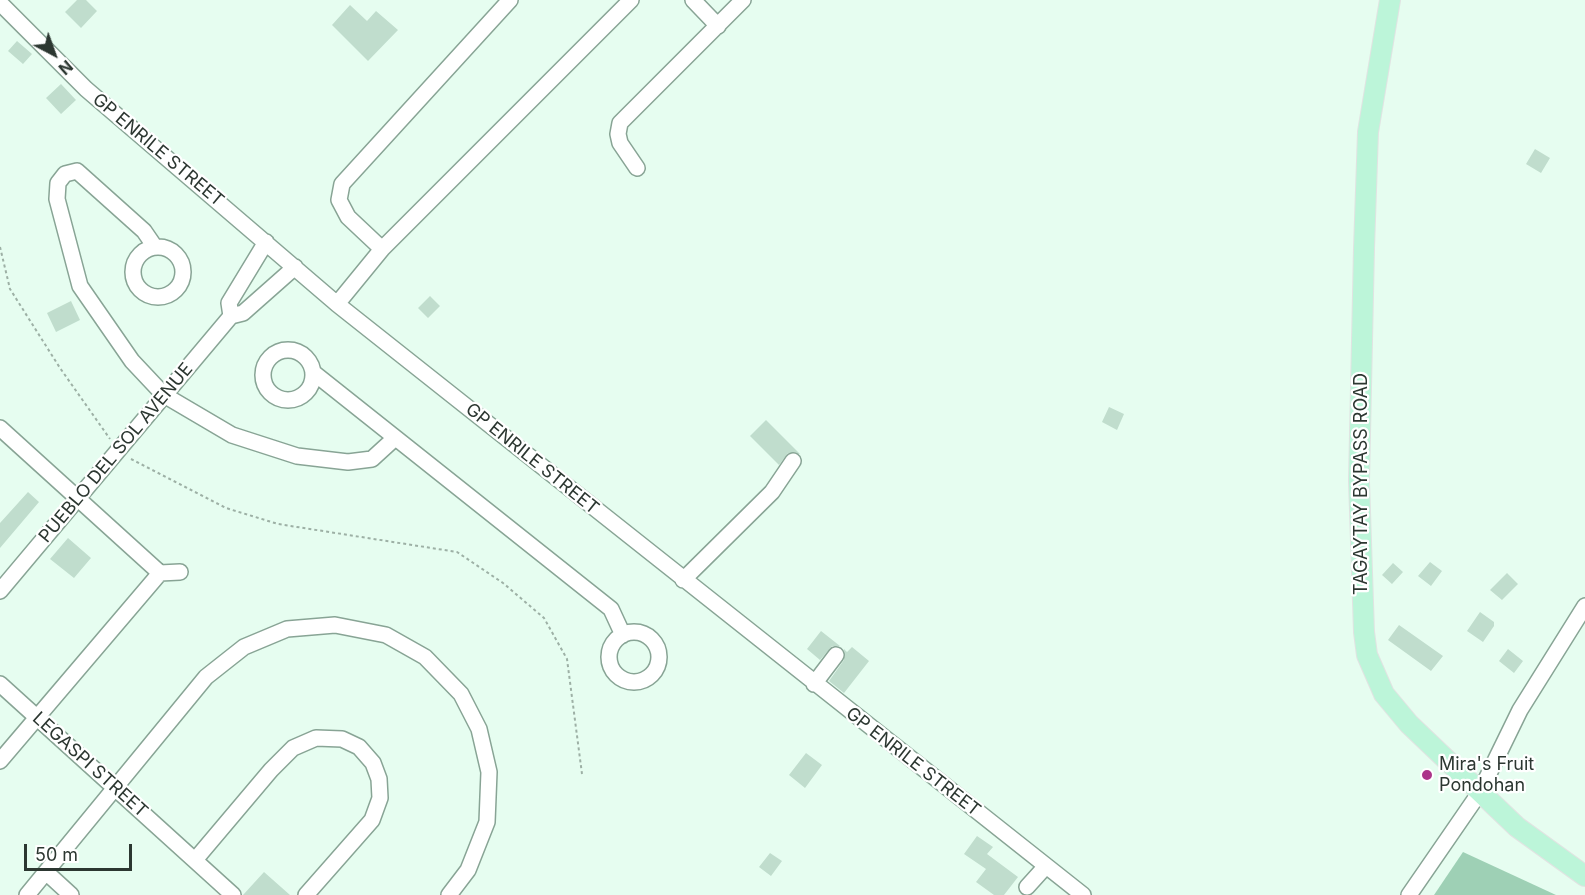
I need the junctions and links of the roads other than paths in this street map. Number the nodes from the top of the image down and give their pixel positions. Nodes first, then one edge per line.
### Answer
1 (510, 0) edge
2 (631, 0) edge
3 (693, 0) edge
4 (743, 0) edge
5 (1390, 0) edge
6 (10, 4) edge
7 (718, 26) junction
8 (637, 168) dead end
9 (267, 242) junction
10 (156, 247) dead end
11 (382, 249) junction
12 (295, 267) junction
13 (337, 304) junction
14 (231, 316) junction
15 (314, 373) dead end
16 (164, 395) junction
17 (0, 428) edge
18 (395, 438) junction
19 (793, 461) dead end
20 (77, 500) junction
21 (180, 572) dead end
22 (160, 573) junction
23 (683, 580) junction
24 (1, 587) edge
25 (1585, 606) edge
26 (1581, 622) edge
27 (623, 635) dead end
28 (836, 655) dead end
29 (0, 684) edge
30 (814, 684) junction
31 (37, 717) junction
32 (0, 761) edge
33 (116, 788) junction
34 (1480, 792) junction
35 (195, 860) junction
36 (1046, 866) junction
37 (47, 873) junction
38 (1585, 876) edge
39 (1027, 887) dead end
40 (27, 895) edge
41 (71, 895) edge
42 (233, 895) edge
43 (306, 895) edge
44 (449, 895) edge
45 (1083, 895) edge
46 (1409, 895) edge

1 - 11 street
2 - 11 street
3 - 7 street
4 - 7 street
5 - 34 main road, TAGAYTAY BYPASS ROAD
6 - 9 street, GP ENRILE STREET
7 - 8 street
9 - 12 street, GP ENRILE STREET
9 - 14 street, PUEBLO DEL SOL AVENUE
10 - 16 street
11 - 13 street
12 - 13 street, GP ENRILE STREET
12 - 14 street, PUEBLO DEL SOL AVENUE
13 - 23 street, GP ENRILE STREET
14 - 16 street, PUEBLO DEL SOL AVENUE
15 - 18 street
16 - 18 street
16 - 20 street, PUEBLO DEL SOL AVENUE
17 - 20 street
18 - 27 street
19 - 23 street
20 - 22 street
20 - 24 street, PUEBLO DEL SOL AVENUE
21 - 22 street
22 - 31 street
23 - 30 street, GP ENRILE STREET
25 - 26 street
26 - 34 street
28 - 30 street
29 - 31 street, LEGASPI STREET
30 - 36 street, GP ENRILE STREET
31 - 32 street
31 - 33 street, LEGASPI STREET
33 - 35 street, LEGASPI STREET
33 - 37 street
33 - 44 street
34 - 38 main road, TAGAYTAY BYPASS ROAD
34 - 46 street
35 - 42 street, LEGASPI STREET
35 - 43 street
36 - 39 street
36 - 45 street, GP ENRILE STREET
37 - 40 street
37 - 41 street

